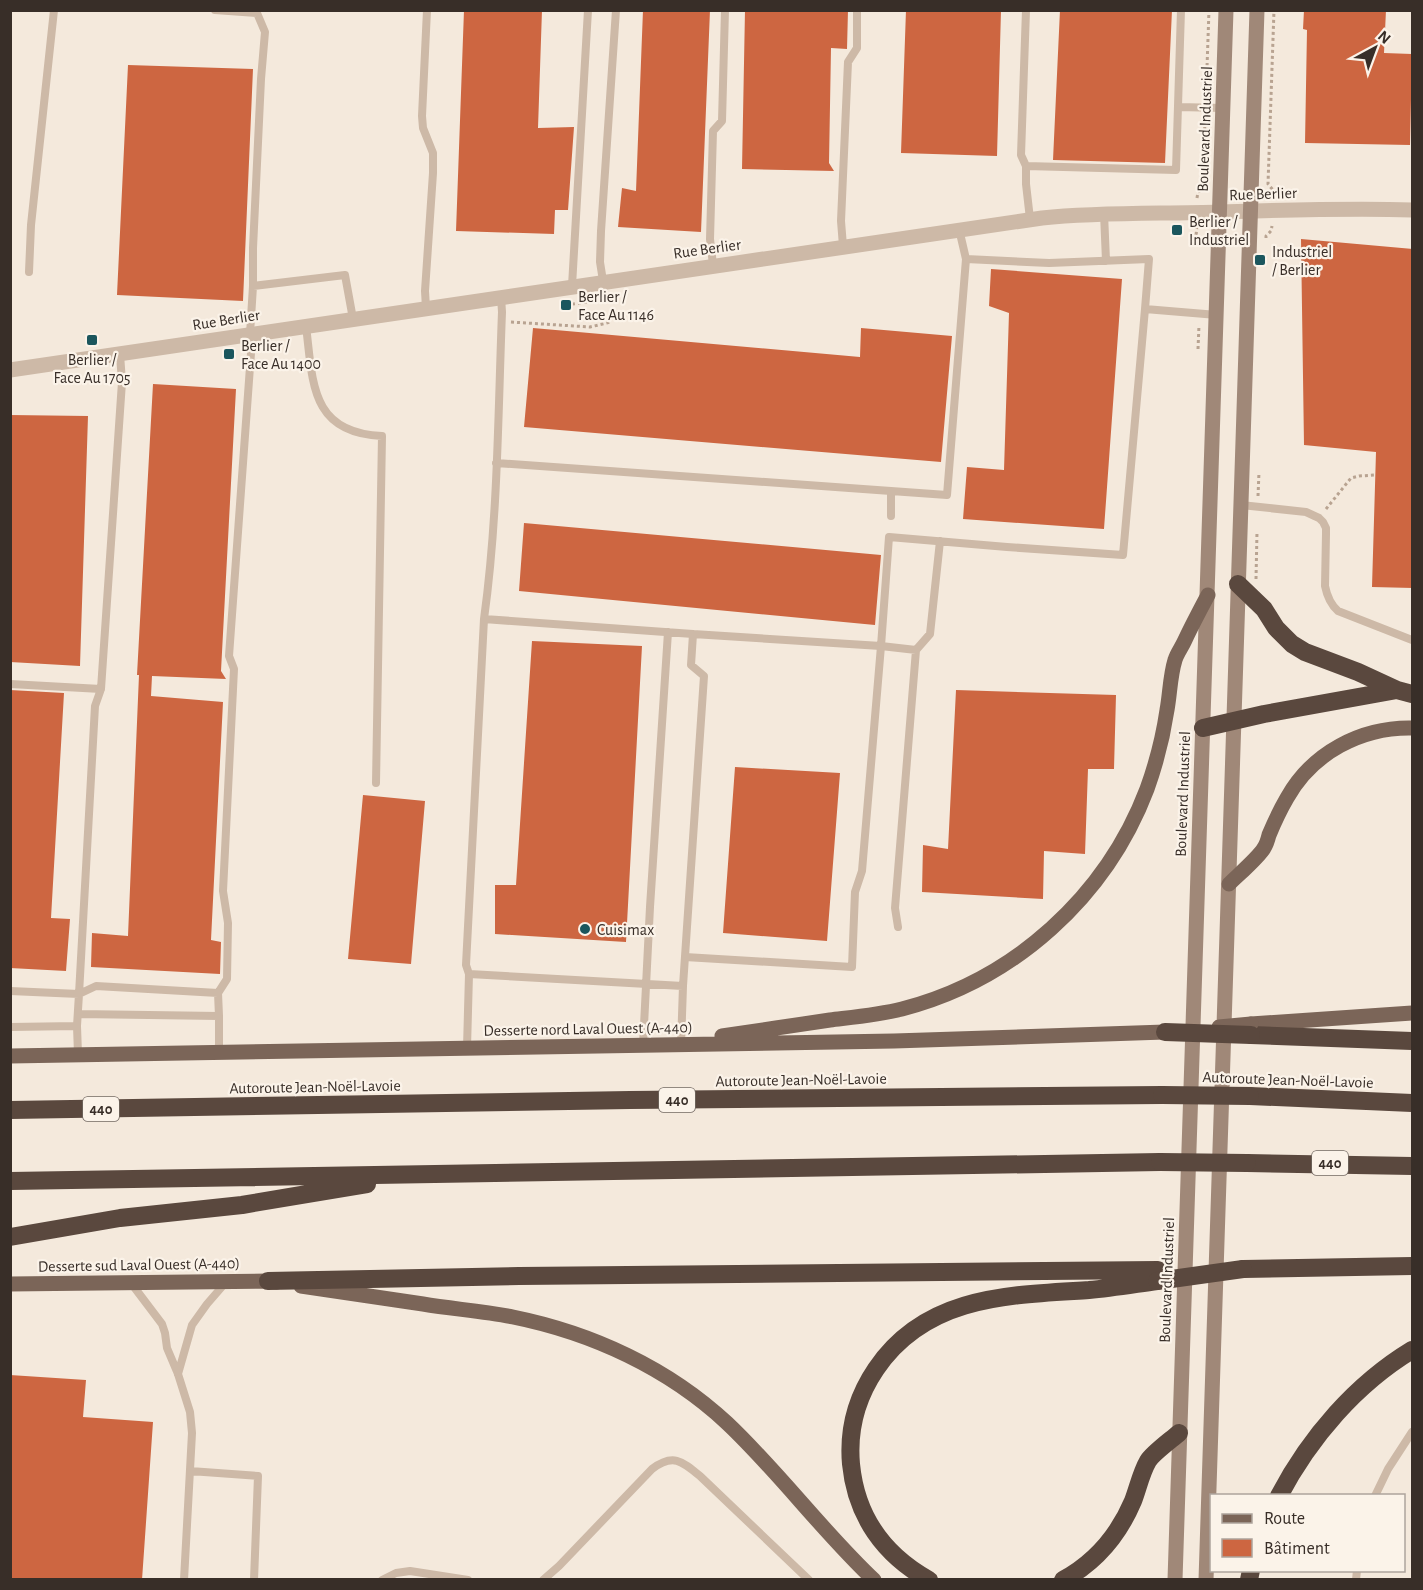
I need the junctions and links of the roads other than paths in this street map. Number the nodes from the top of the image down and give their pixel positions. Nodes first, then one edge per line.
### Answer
1 (54, 10) edge
2 (214, 10) edge
3 (427, 10) edge
4 (588, 10) edge
5 (616, 10) edge
6 (725, 10) edge
7 (857, 10) edge
8 (1026, 10) edge
9 (1181, 10) edge
10 (1226, 10) edge
11 (1257, 10) edge
12 (1178, 107) junction
13 (1222, 108) junction
14 (1026, 166) junction
15 (1413, 210) edge
16 (1250, 211) junction
17 (1219, 212) junction
18 (1104, 213) junction
19 (1030, 219) junction
20 (959, 229) junction
21 (843, 246) junction
22 (966, 259) junction
23 (1106, 261) junction
24 (713, 265) junction
25 (29, 272) dead end
26 (603, 282) junction
27 (252, 286) junction
28 (572, 286) junction
29 (501, 297) junction
30 (426, 308) junction
31 (1145, 309) junction
32 (1217, 315) junction
33 (353, 319) junction
34 (306, 326) junction
35 (250, 334) junction
36 (120, 354) junction
37 (10, 370) edge
38 (496, 463) junction
39 (891, 491) junction
40 (1241, 505) junction
41 (891, 516) dead end
42 (939, 541) junction
43 (1238, 584) junction
44 (1208, 595) junction
45 (484, 619) junction
46 (668, 632) junction
47 (693, 634) junction
48 (1413, 640) edge
49 (881, 646) junction
50 (916, 650) junction
51 (10, 684) edge
52 (101, 689) junction
53 (1405, 692) edge
54 (1234, 720) junction
55 (1203, 728) junction
56 (1413, 728) edge
57 (376, 783) dead end
58 (1229, 884) junction
59 (898, 927) dead end
60 (685, 957) junction
61 (469, 974) junction
62 (646, 984) junction
63 (683, 986) junction
64 (10, 991) edge
65 (218, 993) junction
66 (79, 994) junction
67 (1413, 1013) edge
68 (78, 1014) junction
69 (219, 1016) junction
70 (10, 1026) edge
71 (77, 1026) junction
72 (1251, 1030) junction
73 (1165, 1032) joint
74 (1413, 1041) edge
75 (681, 1043) junction
76 (644, 1045) junction
77 (467, 1048) junction
78 (219, 1052) junction
79 (78, 1054) junction
80 (10, 1056) edge
81 (1413, 1103) edge
82 (10, 1110) edge
83 (1413, 1166) edge
84 (428, 1174) junction
85 (10, 1181) edge
86 (10, 1237) edge
87 (1413, 1266) edge
88 (1158, 1276) junction
89 (227, 1281) junction
90 (268, 1281) junction
91 (131, 1283) junction
92 (10, 1284) edge
93 (1413, 1350) edge
94 (178, 1374) junction
95 (1413, 1432) edge
96 (1179, 1433) junction
97 (190, 1471) junction
98 (1280, 1494) edge
99 (1377, 1494) edge
100 (184, 1580) edge
101 (254, 1580) edge
102 (382, 1580) edge
103 (468, 1580) edge
104 (543, 1580) edge
105 (809, 1580) edge
106 (874, 1580) edge
107 (929, 1580) edge
108 (1063, 1580) edge
109 (1175, 1580) edge
110 (1206, 1580) edge

1 - 25 lane
2 - 27 lane
3 - 30 lane
4 - 28 lane
5 - 26 lane
6 - 24 lane
7 - 21 lane
8 - 14 lane
9 - 12 lane
10 - 13 street, Boulevard Industriel
11 - 16 street
12 - 13 lane
12 - 14 lane
13 - 17 street, Boulevard Industriel
14 - 19 lane
15 - 16 street, Rue Berlier
16 - 17 street, Rue Berlier
16 - 40 street
17 - 18 street, Rue Berlier
17 - 32 street, Boulevard Industriel
18 - 19 street, Rue Berlier
18 - 23 lane
19 - 20 street, Rue Berlier
20 - 21 street, Rue Berlier
20 - 22 lane
21 - 24 street, Rue Berlier
22 - 23 lane
22 - 39 lane
23 - 31 lane
24 - 26 street, Rue Berlier
26 - 28 street, Rue Berlier
27 - 33 lane
27 - 35 lane
28 - 29 street, Rue Berlier
29 - 30 street, Rue Berlier
29 - 38 lane
30 - 33 street, Rue Berlier
31 - 32 lane
31 - 42 lane
32 - 44 street, Boulevard Industriel
33 - 34 street, Rue Berlier
34 - 35 street, Rue Berlier
34 - 57 lane
35 - 36 street, Rue Berlier
35 - 65 lane
36 - 37 street, Rue Berlier
36 - 52 lane
38 - 39 lane
38 - 45 lane
39 - 41 lane
40 - 43 street
40 - 48 lane
42 - 49 lane
42 - 50 lane
43 - 53 highway
43 - 54 street
44 - 55 street, Boulevard Industriel
44 - 75 main road
45 - 46 lane
45 - 61 lane
46 - 47 lane
46 - 62 lane
47 - 49 lane
47 - 60 lane
49 - 50 lane
49 - 60 lane
50 - 59 lane
51 - 52 lane
52 - 66 lane
53 - 54 highway
54 - 55 highway
54 - 58 street
55 - 96 street, Boulevard Industriel
56 - 58 main road
58 - 110 street
60 - 63 lane
61 - 62 lane
61 - 77 lane
62 - 63 lane
62 - 76 lane
63 - 75 lane
64 - 66 lane
65 - 66 lane
65 - 69 lane
66 - 68 lane
67 - 72 main road
68 - 69 lane
68 - 71 lane
69 - 78 lane
70 - 71 lane
71 - 79 lane
72 - 73 highway, bridge
72 - 74 highway
73 - 75 main road, Desserte nord Laval Ouest (A-440)
75 - 76 main road, Desserte nord Laval Ouest (A-440)
76 - 77 main road, Desserte nord Laval Ouest (A-440)
77 - 78 main road, Desserte nord Laval Ouest (A-440)
78 - 79 main road, Desserte nord Laval Ouest (A-440)
79 - 80 main road, Desserte nord Laval Ouest (A-440)
81 - 82 highway, Autoroute Jean-Noël-Lavoie / 440, bridge
83 - 84 highway, 440, bridge
84 - 85 highway, 440
84 - 86 highway
87 - 88 highway, bridge
88 - 90 highway
88 - 107 highway
89 - 90 main road, Desserte sud Laval Ouest (A-440)
89 - 91 main road, Desserte sud Laval Ouest (A-440)
89 - 94 lane
90 - 106 main road, Desserte sud Laval Ouest (A-440)
91 - 92 main road, Desserte sud Laval Ouest (A-440)
91 - 94 lane
93 - 98 highway
94 - 97 lane
95 - 99 lane
96 - 108 highway
96 - 109 street, Boulevard Industriel
97 - 100 lane
97 - 101 lane
102 - 103 lane
104 - 105 lane

